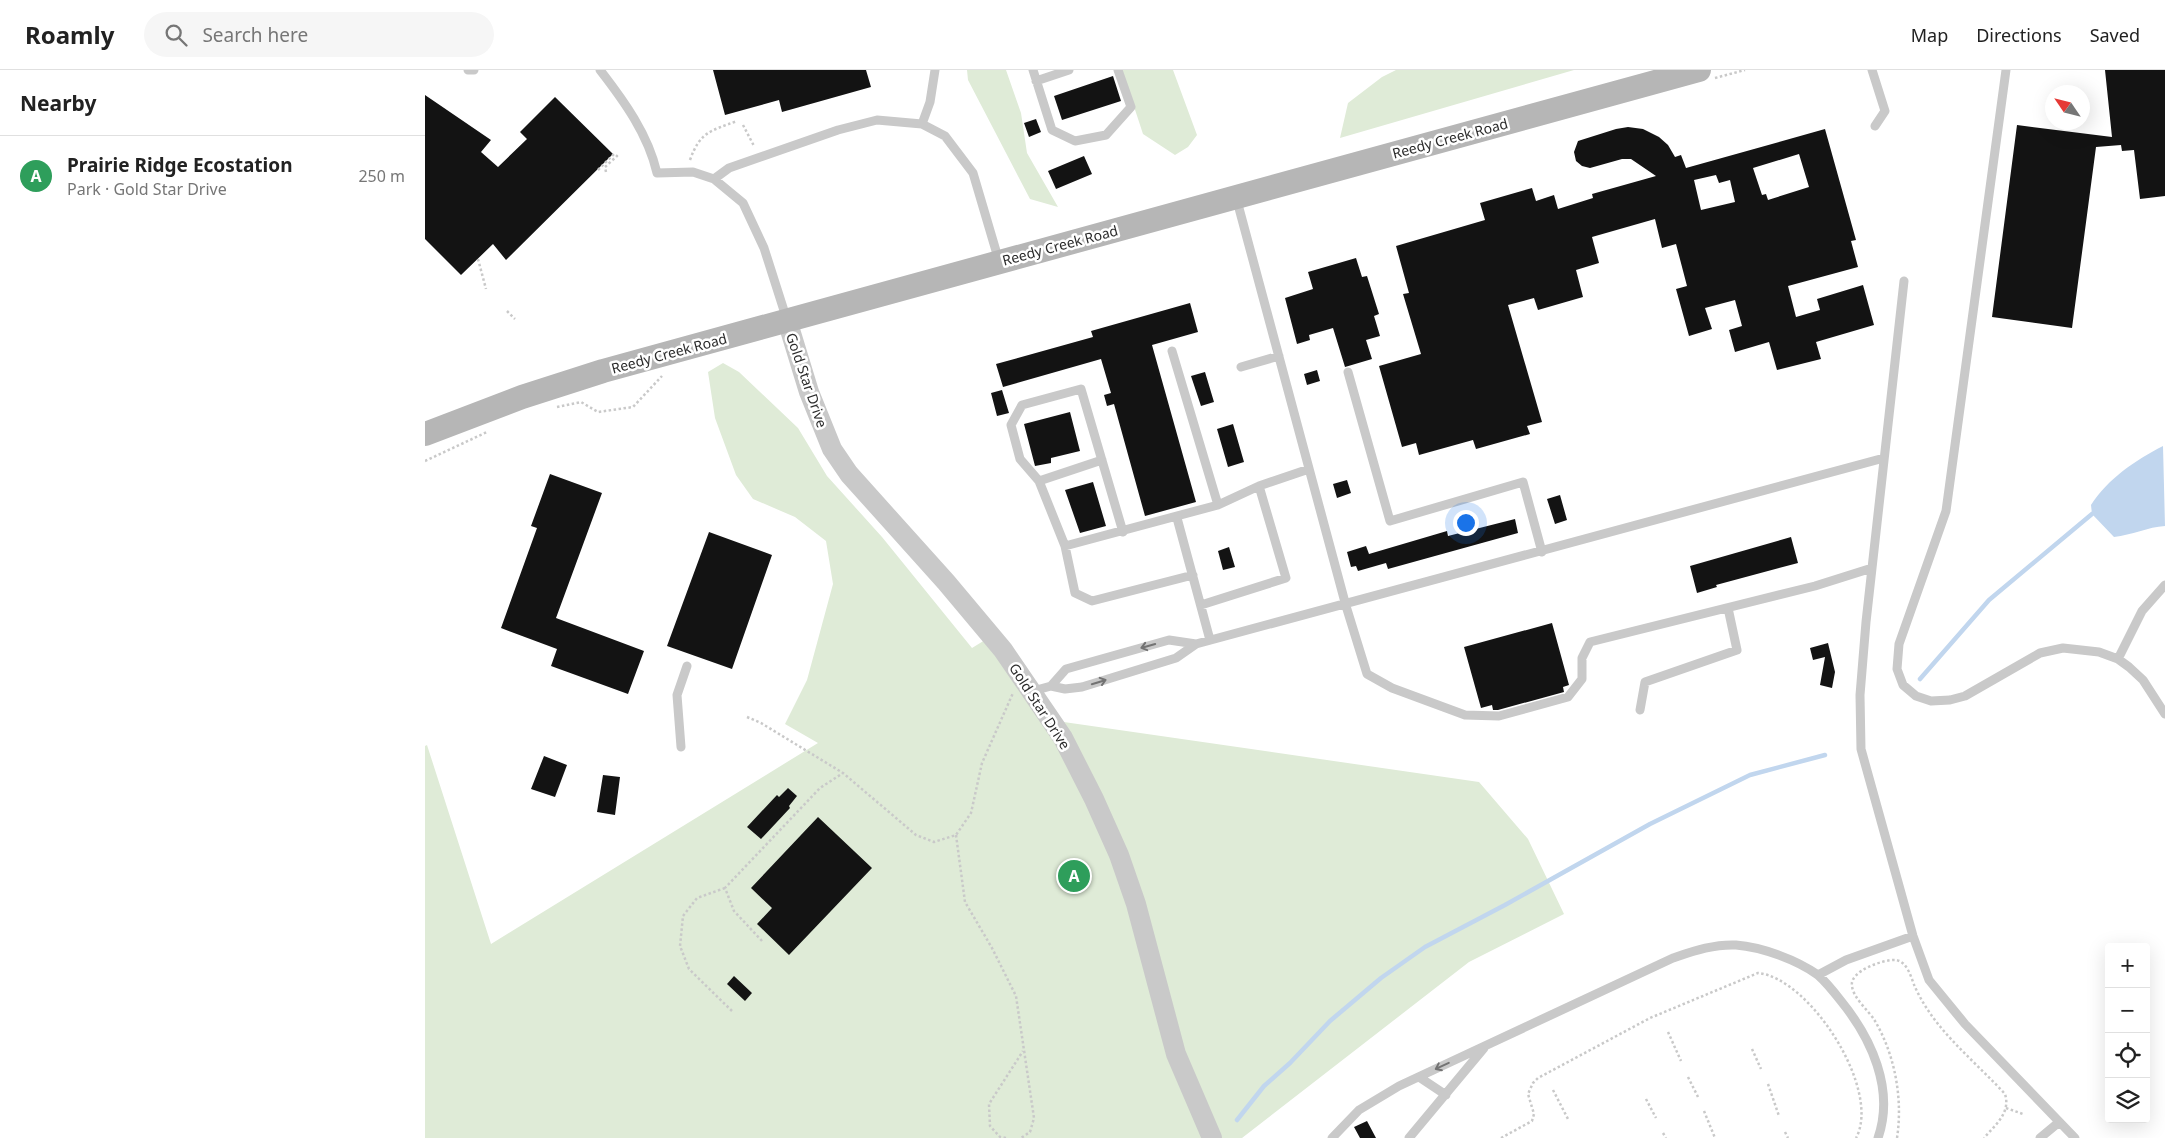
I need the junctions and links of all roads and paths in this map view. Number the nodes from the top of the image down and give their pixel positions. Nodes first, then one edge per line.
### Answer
1 (468, 70) edge
2 (474, 70) edge
3 (600, 70) edge
4 (935, 70) edge
5 (1033, 70) edge
6 (1069, 70) edge
7 (1118, 70) edge
8 (1699, 70) edge
9 (1872, 70) edge
10 (2006, 70) edge
11 (1036, 81) junction
12 (737, 121) dead end
13 (922, 124) junction
14 (743, 125) dead end
15 (1875, 126) dead end
16 (753, 146) dead end
17 (690, 160) dead end
18 (604, 173) joint
19 (714, 179) junction
20 (1236, 197) junction
21 (478, 259) dead end
22 (999, 262) junction
23 (1904, 281) dead end
24 (486, 289) dead end
25 (507, 311) dead end
26 (515, 319) dead end
27 (787, 320) junction
28 (1172, 351) dead end
29 (1279, 356) junction
30 (1241, 367) dead end
31 (1348, 372) dead end
32 (667, 374) dead end
33 (553, 408) dead end
34 (492, 429) dead end
35 (425, 434) edge
36 (1884, 458) junction
37 (1102, 460) junction
38 (425, 462) edge
39 (1309, 469) junction
40 (1039, 480) junction
41 (1259, 486) junction
42 (1218, 505) junction
43 (1177, 518) junction
44 (1123, 532) junction
45 (1065, 546) junction
46 (1542, 552) junction
47 (1872, 568) junction
48 (1193, 575) junction
49 (2165, 585) edge
50 (1201, 605) junction
51 (1345, 606) junction
52 (1728, 608) junction
53 (1211, 640) junction
54 (1196, 644) junction
55 (2118, 659) junction
56 (687, 666) dead end
57 (1036, 684) junction
58 (1640, 710) dead end
59 (2165, 714) edge
60 (747, 717) dead end
61 (681, 747) dead end
62 (843, 773) junction
63 (956, 835) junction
64 (725, 888) junction
65 (1913, 936) junction
66 (762, 941) dead end
67 (1895, 953) dead end
68 (1893, 960) junction
69 (1817, 975) junction
70 (731, 1011) dead end
71 (1668, 1032) dead end
72 (1486, 1045) junction
73 (1024, 1049) junction
74 (1752, 1049) dead end
75 (1681, 1060) dead end
76 (1761, 1069) dead end
77 (1419, 1077) junction
78 (1688, 1077) dead end
79 (1768, 1084) dead end
80 (1553, 1090) dead end
81 (1446, 1095) junction
82 (1698, 1097) dead end
83 (1646, 1099) dead end
84 (2005, 1108) junction
85 (1704, 1111) dead end
86 (2023, 1114) dead end
87 (1779, 1116) dead end
88 (1656, 1118) dead end
89 (1569, 1121) dead end
90 (2058, 1123) junction
91 (1785, 1132) dead end
92 (1663, 1133) dead end
93 (1006, 1138) edge
94 (1021, 1138) edge
95 (1212, 1138) edge
96 (1332, 1138) edge
97 (1409, 1138) edge
98 (1501, 1138) edge
99 (1666, 1138) edge
100 (1715, 1138) edge
101 (1788, 1138) edge
102 (1856, 1138) edge
103 (1878, 1138) edge
104 (1897, 1138) edge
105 (1984, 1138) edge
106 (2040, 1138) edge
107 (2075, 1138) edge

1 - 2 lane
3 - 19 lane
4 - 13 lane
5 - 11 lane
6 - 11 lane
7 - 11 lane
8 - 20 main road, Reedy Creek Road
9 - 15 lane
10 - 55 lane
12 - 17 path
13 - 19 lane
13 - 22 lane
14 - 16 path
18 - 18 path
19 - 27 lane
20 - 22 main road, Reedy Creek Road
20 - 29 lane
21 - 24 path
22 - 27 main road, Reedy Creek Road
23 - 36 lane
25 - 26 path
27 - 35 main road, Reedy Creek Road
27 - 57 street, Gold Star Drive
28 - 42 lane
29 - 30 lane
29 - 39 lane
31 - 46 lane
32 - 33 path
34 - 38 path
36 - 46 lane
36 - 47 lane
37 - 40 lane
37 - 40 lane
37 - 44 lane
39 - 41 lane
39 - 51 lane
40 - 45 lane
41 - 42 lane
41 - 50 lane
42 - 43 lane
43 - 44 lane
43 - 48 lane
44 - 45 lane
45 - 48 lane
46 - 51 lane
47 - 52 lane
47 - 65 lane
48 - 50 lane
49 - 55 lane
50 - 53 lane
51 - 52 lane
51 - 53 lane
52 - 58 lane
53 - 54 lane
54 -> 57 lane
57 -> 54 lane
55 - 59 lane
56 - 61 lane
57 - 63 path
57 - 95 street, Gold Star Drive
60 - 62 path
62 - 63 path
62 - 64 path
63 - 73 path
64 - 66 path
64 - 70 path
65 - 69 lane
65 - 90 lane
67 - 68 path
68 - 84 path
68 - 104 path
69 - 72 lane
69 - 103 lane
71 - 75 path
72 -> 77 lane
72 - 81 lane
73 - 93 path
73 - 94 path
74 - 76 path
77 - 81 lane
77 - 96 lane
78 - 82 path
79 - 87 path
80 - 89 path
81 - 97 lane
83 - 88 path
84 - 86 path
84 - 105 path
85 - 100 path
90 - 106 lane
90 - 107 lane
91 - 101 path
92 - 99 path
98 - 102 path

